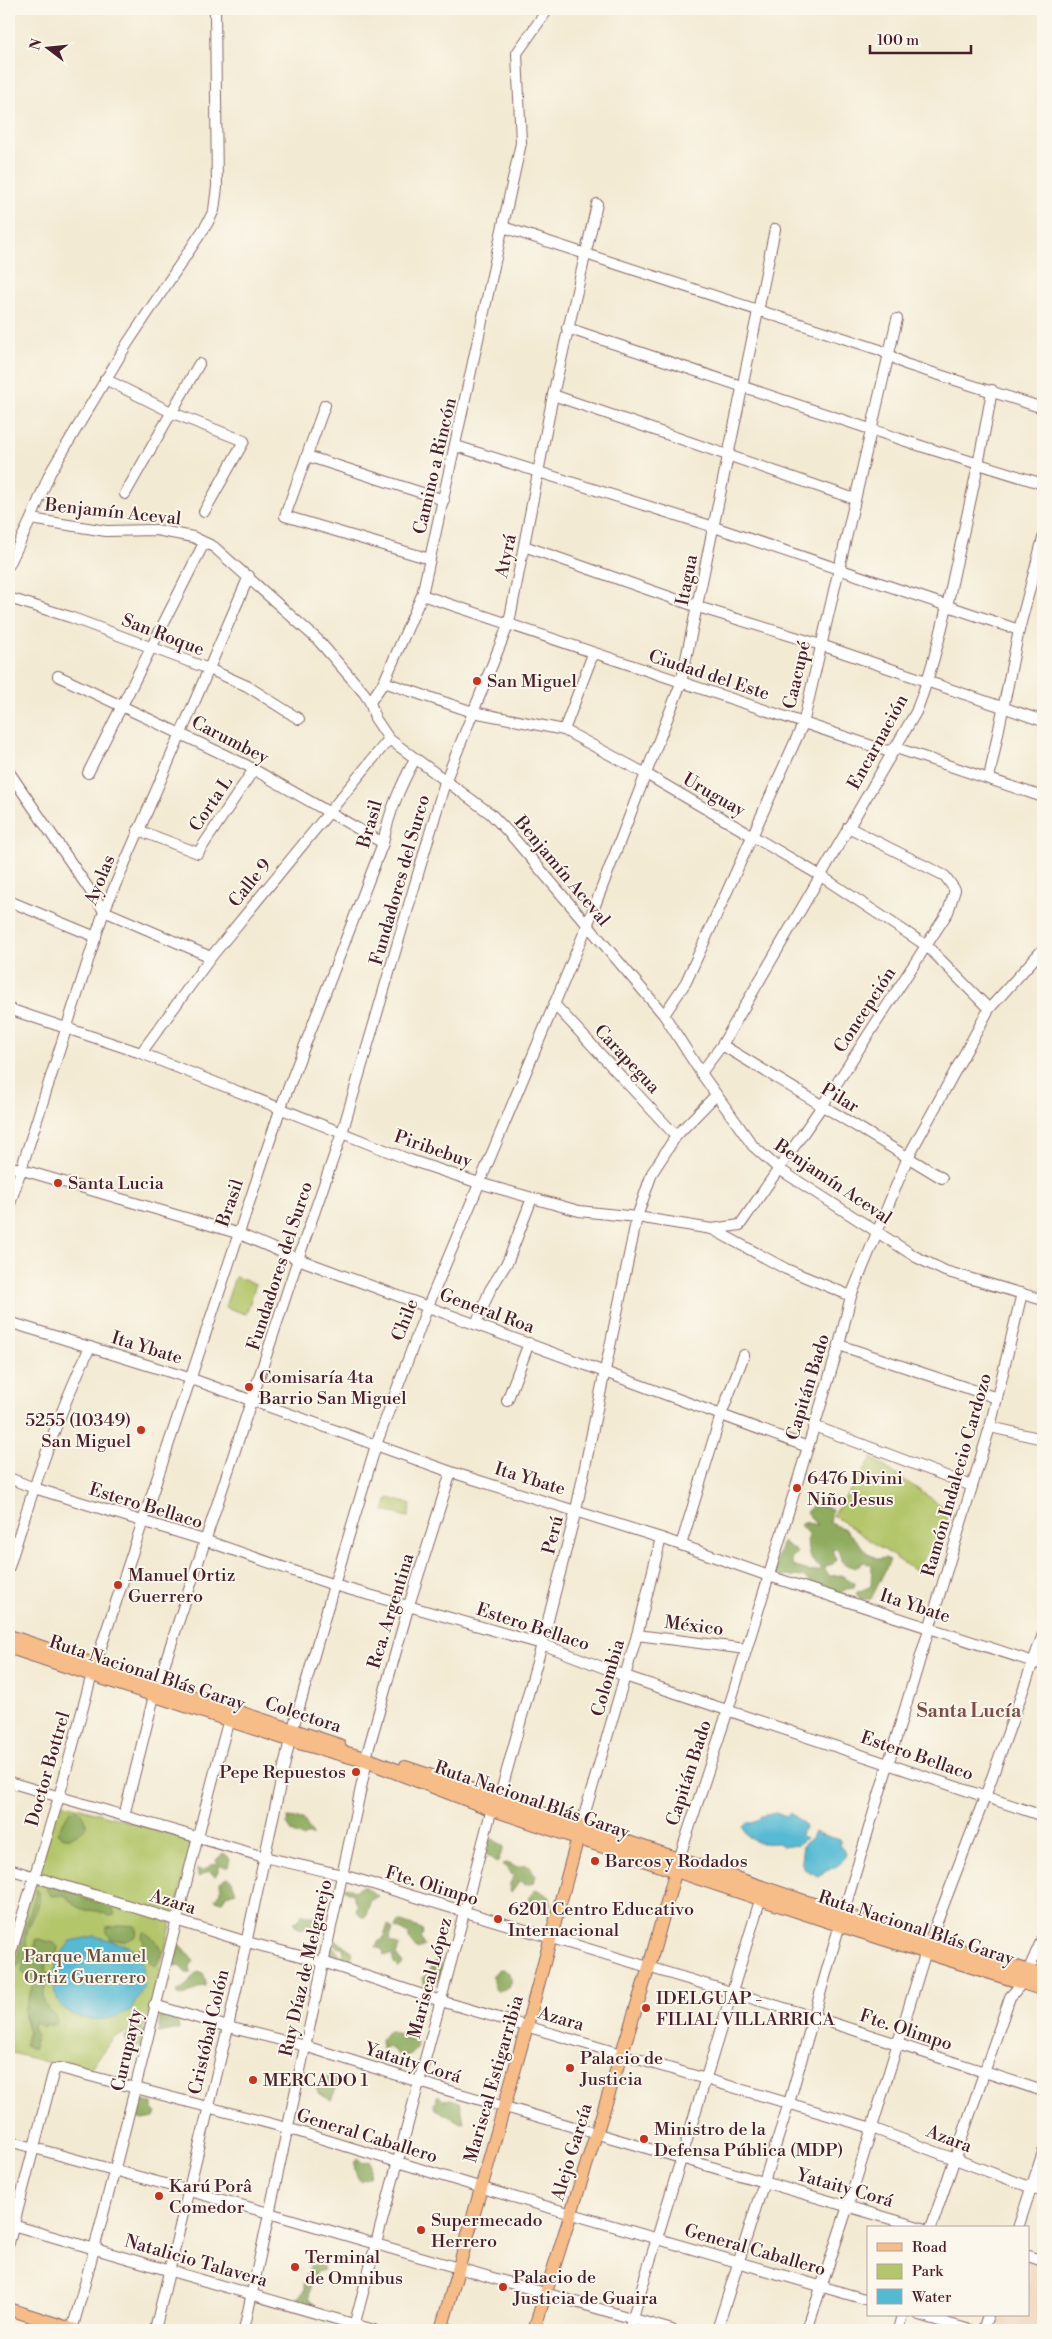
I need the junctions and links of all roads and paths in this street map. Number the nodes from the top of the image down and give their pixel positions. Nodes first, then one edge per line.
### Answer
1 (215, 9) edge
2 (548, 9) edge
3 (597, 204) dead end
4 (504, 227) junction
5 (775, 228) dead end
6 (586, 254) junction
7 (757, 310) junction
8 (897, 319) dead end
9 (567, 328) junction
10 (888, 355) junction
11 (199, 364) dead end
12 (106, 378) junction
13 (742, 386) junction
14 (992, 390) junction
15 (553, 395) junction
16 (325, 405) dead end
17 (1043, 408) edge
18 (173, 413) junction
19 (871, 429) junction
20 (456, 446) junction
21 (729, 455) junction
22 (307, 456) junction
23 (979, 463) junction
24 (539, 473) junction
25 (1043, 484) edge
26 (125, 494) dead end
27 (855, 499) junction
28 (444, 500) junction
29 (204, 512) dead end
30 (31, 520) junction
31 (714, 527) junction
32 (1043, 538) edge
33 (204, 543) junction
34 (524, 546) junction
35 (430, 559) junction
36 (9, 561) edge
37 (1040, 564) edge
38 (838, 570) junction
39 (249, 576) junction
40 (422, 595) junction
41 (9, 598) edge
42 (698, 607) junction
43 (947, 607) junction
44 (507, 626) junction
45 (1019, 630) junction
46 (821, 645) junction
47 (151, 648) junction
48 (593, 654) junction
49 (208, 670) junction
50 (58, 676) dead end
51 (927, 681) junction
52 (384, 682) junction
53 (682, 684) junction
54 (370, 702) junction
55 (121, 704) junction
56 (1002, 706) junction
57 (473, 712) junction
58 (299, 719) dead end
59 (1043, 721) edge
60 (803, 724) junction
61 (564, 730) junction
62 (180, 733) junction
63 (389, 739) junction
64 (896, 748) junction
65 (415, 759) junction
66 (254, 769) junction
67 (9, 772) edge
68 (88, 773) dead end
69 (646, 774) junction
70 (989, 778) junction
71 (445, 782) junction
72 (1043, 797) edge
73 (329, 812) junction
74 (848, 828) junction
75 (138, 830) junction
76 (752, 835) junction
77 (383, 843) junction
78 (821, 876) junction
79 (9, 902) edge
80 (104, 911) junction
81 (587, 926) junction
82 (96, 937) junction
83 (927, 946) junction
84 (1042, 952) edge
85 (211, 956) junction
86 (554, 1004) junction
87 (989, 1009) junction
88 (9, 1010) edge
89 (664, 1015) junction
90 (67, 1028) junction
91 (722, 1045) junction
92 (142, 1053) junction
93 (700, 1073) junction
94 (716, 1095) junction
95 (822, 1106) junction
96 (281, 1107) junction
97 (342, 1133) junction
98 (676, 1136) junction
99 (908, 1157) junction
100 (9, 1166) edge
101 (780, 1169) junction
102 (21, 1170) junction
103 (942, 1178) dead end
104 (479, 1183) junction
105 (532, 1198) junction
106 (9, 1207) edge
107 (637, 1217) junction
108 (740, 1225) junction
109 (712, 1229) junction
110 (237, 1233) junction
111 (878, 1233) junction
112 (737, 1244) junction
113 (298, 1259) junction
114 (1022, 1292) junction
115 (851, 1296) junction
116 (1043, 1300) edge
117 (428, 1306) junction
118 (9, 1322) edge
119 (476, 1324) junction
120 (529, 1343) junction
121 (839, 1345) junction
122 (90, 1347) junction
123 (744, 1355) dead end
124 (606, 1372) junction
125 (189, 1378) junction
126 (997, 1398) junction
127 (253, 1400) junction
128 (507, 1401) dead end
129 (721, 1415) junction
130 (814, 1426) junction
131 (990, 1428) junction
132 (1043, 1439) edge
133 (376, 1445) junction
134 (808, 1447) junction
135 (451, 1472) junction
136 (9, 1478) edge
137 (972, 1486) junction
138 (34, 1488) junction
139 (576, 1510) junction
140 (143, 1522) junction
141 (661, 1538) junction
142 (207, 1541) junction
143 (681, 1545) junction
144 (9, 1567) edge
145 (769, 1576) junction
146 (334, 1585) junction
147 (409, 1605) junction
148 (930, 1628) junction
149 (1043, 1634) edge
150 (637, 1635) junction
151 (9, 1636) edge
152 (542, 1644) junction
153 (9, 1646) edge
154 (746, 1649) junction
155 (1039, 1663) edge
156 (94, 1670) junction
157 (625, 1676) junction
158 (156, 1691) junction
159 (728, 1710) junction
160 (229, 1720) junction
161 (291, 1735) junction
162 (367, 1757) junction
163 (889, 1763) junction
164 (9, 1782) edge
165 (59, 1797) junction
166 (985, 1797) junction
167 (495, 1803) junction
168 (124, 1816) junction
169 (1043, 1816) edge
170 (579, 1832) junction
171 (196, 1838) junction
172 (264, 1857) junction
173 (677, 1864) junction
174 (9, 1869) edge
175 (343, 1875) junction
176 (33, 1877) junction
177 (761, 1897) junction
178 (465, 1914) junction
179 (176, 1919) junction
180 (842, 1919) junction
181 (1043, 1937) edge
182 (550, 1938) junction
183 (247, 1942) junction
184 (928, 1946) junction
185 (9, 1959) edge
186 (323, 1962) junction
187 (648, 1967) junction
188 (1043, 1975) edge
189 (1025, 1976) junction
190 (1043, 1988) edge
191 (731, 1992) junction
192 (441, 2001) junction
193 (154, 2005) junction
194 (814, 2017) junction
195 (527, 2026) junction
196 (228, 2027) junction
197 (897, 2043) junction
198 (305, 2046) junction
199 (622, 2053) junction
200 (983, 2072) junction
201 (705, 2078) junction
202 (419, 2082) junction
203 (135, 2089) junction
204 (1043, 2091) edge
205 (789, 2103) junction
206 (503, 2106) junction
207 (208, 2108) junction
208 (288, 2128) junction
209 (872, 2128) junction
210 (596, 2133) junction
211 (9, 2141) edge
212 (34, 2148) junction
213 (1043, 2152) edge
214 (682, 2157) junction
215 (954, 2159) junction
216 (399, 2163) junction
217 (114, 2171) junction
218 (764, 2181) junction
219 (482, 2188) junction
220 (1032, 2188) junction
221 (188, 2192) junction
222 (1043, 2192) edge
223 (848, 2206) junction
224 (269, 2213) junction
225 (571, 2214) junction
226 (11, 2225) edge
227 (915, 2226) edge
228 (932, 2226) edge
229 (1019, 2226) edge
230 (657, 2239) junction
231 (9, 2243) edge
232 (376, 2244) junction
233 (94, 2249) junction
234 (1030, 2257) edge
235 (739, 2261) junction
236 (1043, 2261) edge
237 (459, 2268) junction
238 (170, 2271) junction
239 (822, 2286) junction
240 (546, 2293) junction
241 (253, 2294) junction
242 (867, 2300) edge
243 (9, 2309) edge
244 (902, 2316) edge
245 (922, 2316) edge
246 (988, 2316) edge
247 (632, 2319) junction
248 (354, 2328) edge
249 (73, 2330) edge
250 (155, 2330) edge
251 (244, 2330) edge
252 (374, 2330) edge
253 (441, 2330) edge
254 (534, 2330) edge
255 (629, 2330) edge
256 (672, 2330) edge
257 (717, 2330) edge
258 (807, 2330) edge
259 (898, 2330) edge
260 (970, 2330) edge
261 (983, 2330) edge

1 - 12 street
2 - 4 street, Camino a Rincón
3 - 6 street
4 - 6 street
4 - 20 street, Camino a Rincón
5 - 7 street, Itagua
6 - 7 street
6 - 9 street
7 - 10 street
7 - 13 street, Itagua
8 - 10 street, Caacupé
9 - 13 street
9 - 15 street, Atyrá
10 - 14 street
10 - 19 street, Caacupé
11 - 18 street
12 - 18 street
12 - 30 street
13 - 19 street
13 - 21 street, Itagua
14 - 17 street
14 - 23 street, Encarnación
15 - 21 street
15 - 24 street, Atyrá
16 - 22 street
18 - 26 street
18 - 29 street
19 - 23 street
19 - 27 street, Caacupé
20 - 24 street
20 - 28 street, Camino a Rincón
21 - 27 street
21 - 31 street, Itagua
22 - 28 street
22 - 35 street
23 - 25 street
23 - 43 street, Encarnación
24 - 31 street
24 - 34 street, Atyrá
27 - 38 street, Caacupé
28 - 35 street, Camino a Rincón
30 - 33 street, Benjamín Aceval
30 - 36 street
31 - 38 street
31 - 42 street, Itagua
32 - 37 street
33 - 39 street, Benjamín Aceval
33 - 47 street
34 - 42 street
34 - 44 street, Atyrá
35 - 40 street, Camino a Rincón
37 - 45 street
38 - 43 street
38 - 46 street, Caacupé
39 - 49 street, Ayolas
39 - 54 street, Benjamín Aceval
40 - 44 street, Ciudad del Este
40 - 52 street, Camino a Rincón
41 - 47 street, San Roque
42 - 46 street
42 - 53 street, Itagua
43 - 45 street
43 - 51 street, Encarnación
44 - 48 street, Ciudad del Este
44 - 57 street, Atyrá
45 - 56 street
46 - 51 street
46 - 60 street, Caacupé
47 - 49 street, San Roque
47 - 55 street
48 - 53 street, Ciudad del Este
48 - 61 street
49 - 58 street, San Roque
49 - 62 street, Ayolas
50 - 55 street, Carumbey
51 - 56 street
51 - 64 street, Encarnación
52 - 54 street, Camino a Rincón
52 - 57 street, Uruguay
53 - 60 street, Ciudad del Este
53 - 69 street, Itagua
54 - 63 street, Benjamín Aceval
55 - 62 street, Carumbey
55 - 68 street
56 - 59 street
56 - 70 street
57 - 61 street, Uruguay
57 - 71 street, Atyrá
60 - 64 street, Ciudad del Este
60 - 76 street, Caacupé
61 - 69 street, Uruguay
62 - 66 street, Carumbey
62 - 75 street, Ayolas
63 - 65 street, Benjamín Aceval
63 - 73 street, Calle 9
64 - 70 street, Ciudad del Este
64 - 74 street, Encarnación
65 - 71 street, Benjamín Aceval
65 - 77 street, Brasil
66 - 73 street, Carumbey
66 - 75 street, Corta L
67 - 80 street
69 - 76 street, Uruguay
69 - 81 street, Itagua
70 - 72 street, Ciudad del Este
71 - 81 street, Benjamín Aceval
71 - 97 street, Fundadores del Surco
73 - 77 street, Carumbey
73 - 85 street, Calle 9
74 - 78 street, Encarnación
74 - 83 street, Concepción
75 - 80 street, Ayolas
76 - 78 street, Uruguay
76 - 89 street, Caacupé
77 - 96 street, Brasil
78 - 83 street, Uruguay
78 - 91 street, Encarnación
79 - 82 street
80 - 82 street, Ayolas
80 - 85 street
81 - 86 street, Chile
81 - 89 street, Benjamín Aceval
82 - 90 street, Ayolas
83 - 87 street, Uruguay
83 - 95 street, Concepción
84 - 87 street, Capitán Bado
85 - 92 street, Calle 9
86 - 98 street, Carapegua
86 - 104 street, Chile
87 - 99 street, Capitán Bado
88 - 90 street, Piribebuy
89 - 93 street, Benjamín Aceval
90 - 92 street, Piribebuy
90 - 102 street, Ayolas
91 - 93 street, Encarnación
91 - 95 street, Pilar
92 - 96 street, Piribebuy
93 - 94 street, Benjamín Aceval
94 - 98 street, Perú
94 - 101 street, Benjamín Aceval
95 - 99 street, Pilar
95 - 101 street, Concepción
96 - 97 street, Piribebuy
96 - 110 street, Brasil
97 - 104 street, Piribebuy
97 - 113 street, Fundadores del Surco
98 - 107 street, Perú
99 - 103 street, Pilar
99 - 111 street, Capitán Bado
100 - 102 street, General Roa
101 - 108 street, Concepción
101 - 111 street, Benjamín Aceval
102 - 106 street, Ayolas
102 - 110 street, General Roa
104 - 105 street, Piribebuy
104 - 117 street, Chile
105 - 107 street, Piribebuy
105 - 119 street
107 - 109 street, Piribebuy
107 - 124 street, Perú
108 - 109 street
108 - 112 street
109 - 112 street, Piribebuy
110 - 113 street, General Roa
110 - 125 street, Brasil
111 - 114 street, Benjamín Aceval
111 - 115 street, Capitán Bado
112 - 115 street, Piribebuy
113 - 117 street, General Roa
113 - 127 street, Fundadores del Surco
114 - 116 street, Benjamín Aceval
114 - 126 street, Ramón Indalecio Cardozo
115 - 121 street, Capitán Bado
117 - 119 street, General Roa
117 - 133 street, Chile
118 - 122 street, Ita Ybate
119 - 120 street, General Roa
120 - 124 street, General Roa
120 - 128 street
121 - 126 street
121 - 130 street, Capitán Bado
122 - 125 street, Ita Ybate
122 - 138 street
123 - 129 street
124 - 129 street, General Roa
124 - 139 street, Perú
125 - 127 street, Ita Ybate
125 - 140 street, Brasil
126 - 131 street, Ramón Indalecio Cardozo
127 - 133 street, Ita Ybate
127 - 142 street, Fundadores del Surco
129 - 134 street, General Roa
129 - 143 street
130 - 134 street, Capitán Bado
130 - 137 street
131 - 132 street
131 - 137 street, Ramón Indalecio Cardozo
133 - 135 street, Ita Ybate
133 - 146 street, Chile
134 - 145 street, Capitán Bado
135 - 139 street, Ita Ybate
135 - 147 street, Rca. Argentina
136 - 138 street, Estero Bellaco
137 - 148 street, Ramón Indalecio Cardozo
138 - 140 street, Estero Bellaco
138 - 144 street
139 - 141 street, Ita Ybate
139 - 152 street, Perú
140 - 142 street, Estero Bellaco
140 - 156 street, Brasil
141 - 143 street, Ita Ybate
141 - 150 street, Colombia
142 - 146 street, Estero Bellaco
142 - 158 street, Fundadores del Surco
143 - 145 street, Ita Ybate
145 - 148 street, Ita Ybate
145 - 154 street, Capitán Bado
146 - 147 street, Estero Bellaco
146 - 161 street, Chile
147 - 152 street, Estero Bellaco
147 - 162 street, Rca. Argentina
148 - 155 street, Ita Ybate
148 - 163 street, Ramón Indalecio Cardozo
149 - 155 street
150 - 154 street, México
150 - 157 street, Colombia
151 - 156 main road
152 - 157 street, Estero Bellaco
152 - 167 street, Perú
153 - 156 highway, Ruta Nacional Blás Garay
154 - 159 street, Capitán Bado
155 - 166 street
156 - 158 highway, Ruta Nacional Blás Garay
156 - 165 street, Doctor Bottrel
157 - 159 street, Estero Bellaco
157 - 170 street, Colombia
158 - 160 highway, Ruta Nacional Blás Garay
158 - 161 main road, Colectora
158 - 168 street, Fundadores del Surco
159 - 163 street, Estero Bellaco
159 - 173 street, Capitán Bado
160 - 161 highway, Ruta Nacional Blás Garay
160 - 171 street, Curupayty
161 - 162 highway, Ruta Nacional Blás Garay
161 - 172 street, Cristóbal Colón
162 - 167 highway, Ruta Nacional Blás Garay
162 - 175 street, Ruy Díaz de Melgarejo
163 - 166 street, Estero Bellaco
163 - 180 street, Ramón Indalecio Cardozo
164 - 165 street, Fte. Olimpo
165 - 168 street, Fte. Olimpo
165 - 176 street, Doctor Bottrel
166 - 169 street, Estero Bellaco
166 - 184 street
167 - 170 highway, Ruta Nacional Blás Garay
167 - 178 street, Mariscal López
168 - 171 street, Fte. Olimpo
170 - 173 highway, Ruta Nacional Blás Garay
170 - 182 main road, Mariscal Estigarribia
171 - 172 street, Fte. Olimpo
171 - 179 street, Curupayty
172 - 175 street, Fte. Olimpo
172 - 183 street, Cristóbal Colón
173 - 177 highway, Ruta Nacional Blás Garay
173 - 180 main road
173 - 187 main road, Alejo García
174 - 176 street, Azara
175 - 178 street, Fte. Olimpo
175 - 186 street, Ruy Díaz de Melgarejo
176 - 179 street, Azara
176 - 185 street, Doctor Bottrel
177 - 180 highway, Ruta Nacional Blás Garay
177 - 191 street
178 - 182 street, Fte. Olimpo
178 - 192 street, Mariscal López
179 - 183 street, Azara
179 - 193 street, Curupayty
180 - 184 highway, Ruta Nacional Blás Garay
180 - 194 street, Ramón Indalecio Cardozo
181 - 189 street
182 - 187 street, Fte. Olimpo
182 - 195 main road, Mariscal Estigarribia
183 - 186 street, Azara
183 - 196 street, Cristóbal Colón
184 - 189 highway, Ruta Nacional Blás Garay
184 - 197 street
186 - 192 street, Azara
186 - 198 street, Ruy Díaz de Melgarejo
187 - 191 street, Fte. Olimpo
187 - 199 main road, Alejo García
188 - 189 main road
189 - 190 highway, Ruta Nacional Blás Garay
189 - 200 street
191 - 194 street, Fte. Olimpo
191 - 201 street
192 - 195 street, Azara
192 - 202 street, Mariscal López
193 - 196 street, Yataity Corá
193 - 203 street, Curupayty
194 - 197 street, Fte. Olimpo
194 - 205 street, Ramón Indalecio Cardozo
195 - 199 street, Azara
195 - 206 main road, Mariscal Estigarribia
196 - 198 street, Yataity Corá
196 - 207 street, Cristóbal Colón
197 - 200 street, Fte. Olimpo
197 - 209 street
198 - 202 street, Yataity Corá
198 - 208 street, Ruy Díaz de Melgarejo
199 - 201 street, Azara
199 - 210 main road, Alejo García
200 - 204 street, Fte. Olimpo
200 - 215 street
201 - 205 street, Azara
201 - 214 street
202 - 206 street, Yataity Corá
202 - 216 street, Mariscal López
203 - 207 street, General Caballero
203 - 212 street, General Caballero
203 - 217 street, Curupayty
205 - 209 street, Azara
205 - 218 street, Ramón Indalecio Cardozo
206 - 210 street, Yataity Corá
206 - 219 main road, Mariscal Estigarribia
207 - 208 street, General Caballero
207 - 221 street, Cristóbal Colón
208 - 216 street, General Caballero
208 - 224 street, Ruy Díaz de Melgarejo
209 - 215 street, Azara
209 - 223 street
210 - 214 street, Yataity Corá
210 - 225 main road, Alejo García
211 - 212 street
212 - 217 street
212 - 226 street
213 - 220 street
214 - 218 street, Yataity Corá
214 - 230 street
215 - 220 street, Azara
215 - 228 street
216 - 219 street, General Caballero
216 - 232 street, Mariscal López
217 - 221 street
217 - 233 street, Curupayty
218 - 223 street, Yataity Corá
218 - 235 street, Ramón Indalecio Cardozo
219 - 225 street, General Caballero
219 - 237 main road, Mariscal Estigarribia
220 - 222 street, Azara
220 - 229 street
221 - 224 street
221 - 238 street, Cristóbal Colón
223 - 227 street, Yataity Corá
223 - 239 street
224 - 232 street
224 - 241 street, Ruy Díaz de Melgarejo
225 - 230 street, General Caballero
225 - 240 main road, Alejo García
226 - 231 street
226 - 233 street, Natalicio Talavera
230 - 235 street, General Caballero
230 - 247 street
232 - 237 street
232 - 248 street, Mariscal López
233 - 238 street, Natalicio Talavera
233 - 249 street, Curupayty
234 - 236 street
235 - 239 street, General Caballero
235 - 257 street, Ramón Indalecio Cardozo
237 - 240 street
237 - 253 main road, Mariscal Estigarribia
238 - 241 street, Natalicio Talavera
238 - 250 street, Cristóbal Colón
239 - 242 street, General Caballero
239 - 258 street
240 - 247 street
240 - 254 main road, Alejo García
241 - 248 street, Natalicio Talavera
241 - 251 street, Ruy Díaz de Melgarejo
243 - 249 main road
244 - 259 street
245 - 260 street
246 - 261 street
247 - 255 street
247 - 256 street
248 - 252 street, Natalicio Talavera

